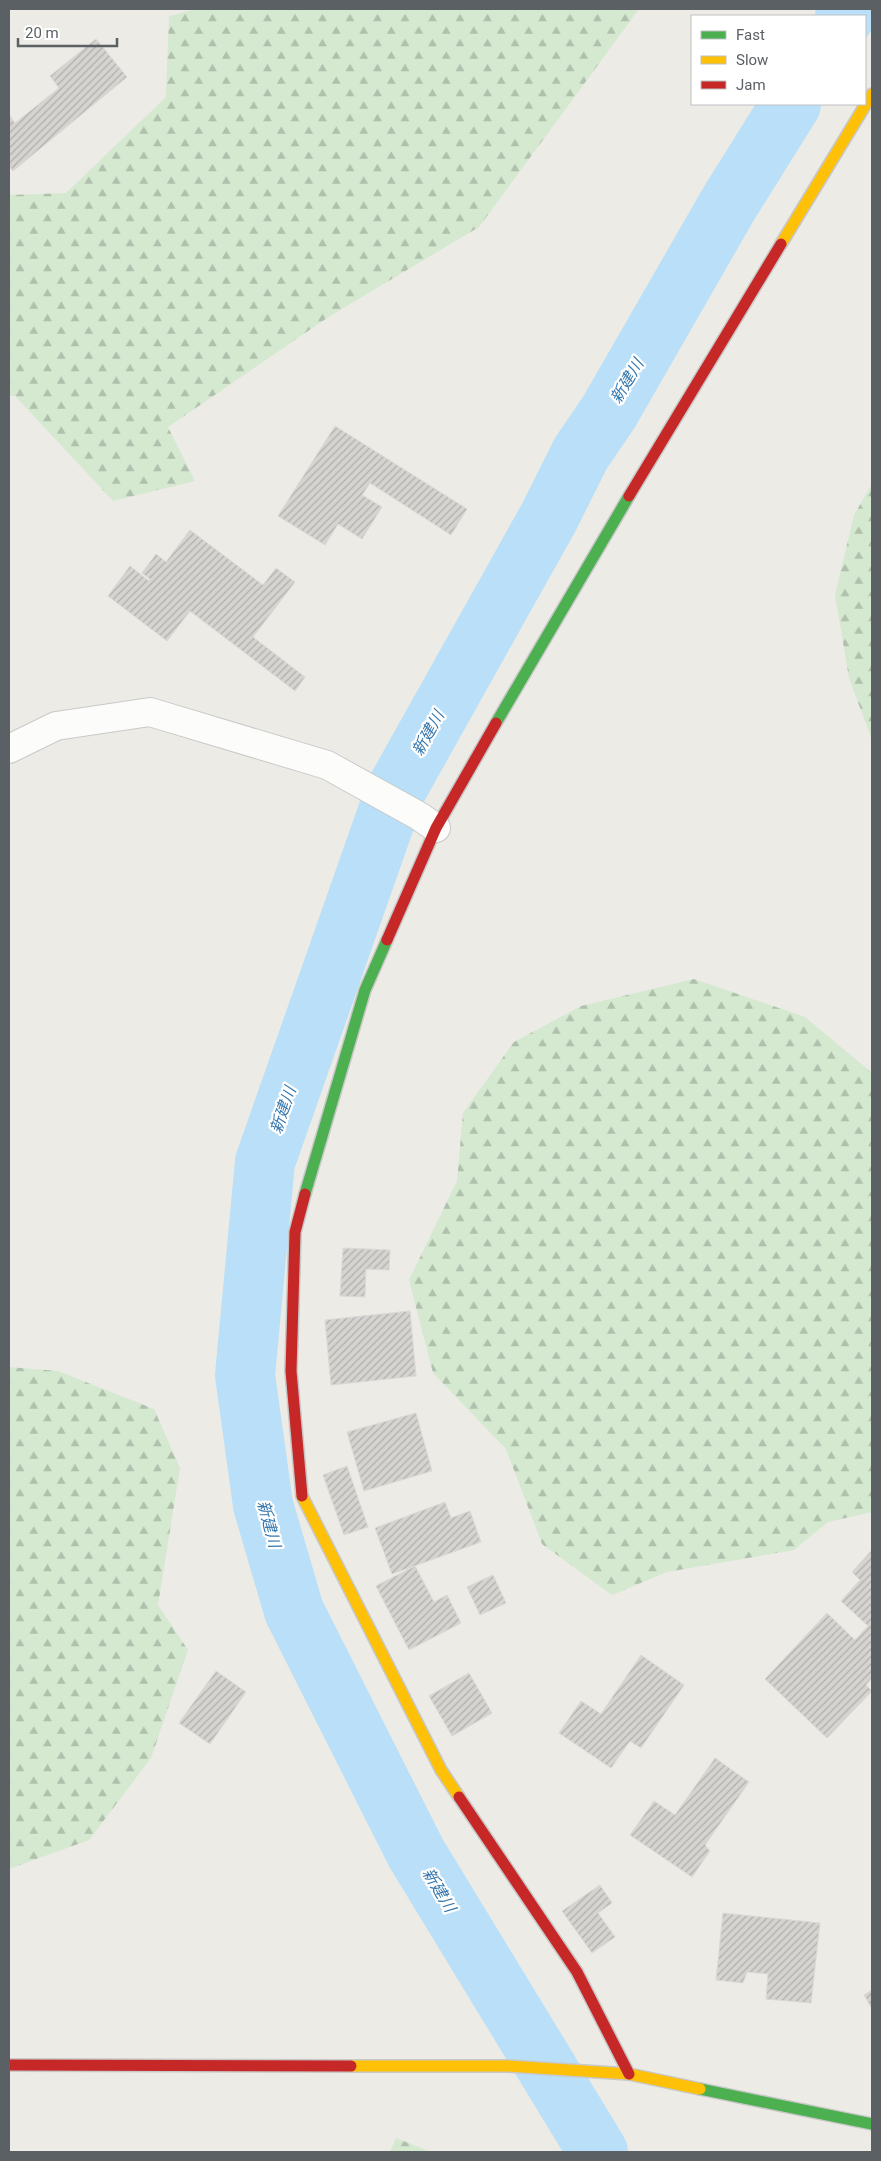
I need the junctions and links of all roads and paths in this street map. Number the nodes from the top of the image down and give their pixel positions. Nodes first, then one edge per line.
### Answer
1 (865, 105) edge
2 (9, 749) edge
3 (428, 822) junction
4 (9, 2064) edge
5 (629, 2074) junction
6 (872, 2124) edge

1 - 3 street
2 - 3 street
3 - 5 street
4 - 5 street
5 - 6 street

